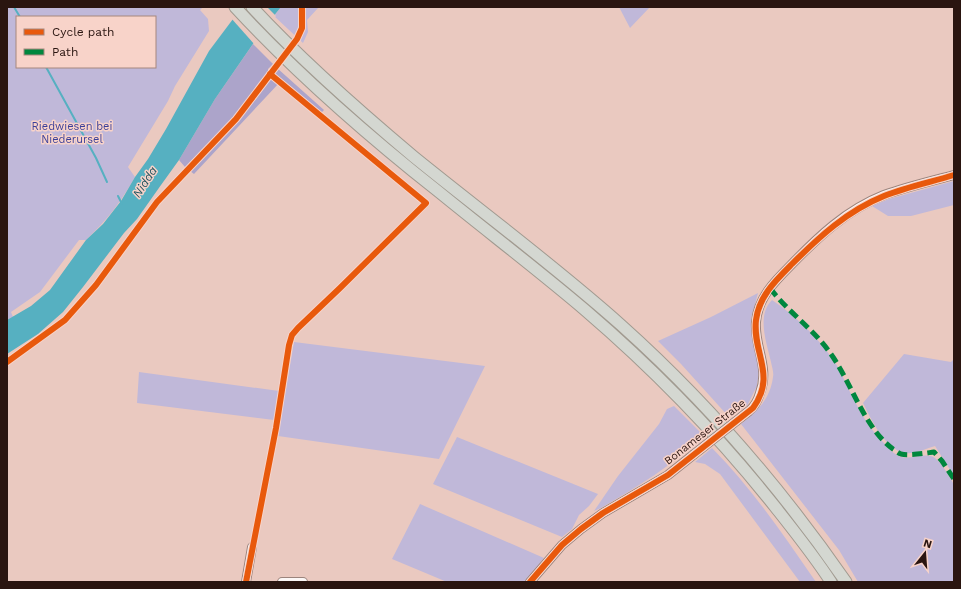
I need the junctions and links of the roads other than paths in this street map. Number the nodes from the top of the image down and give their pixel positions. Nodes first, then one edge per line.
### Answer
1 (236, 7) edge
2 (252, 7) edge
3 (954, 175) edge
4 (252, 546) dead end
5 (246, 582) edge
6 (282, 582) edge
7 (303, 582) edge
8 (530, 582) edge
9 (831, 582) edge
10 (846, 582) edge

1 - 9 highway
2 - 10 highway
3 - 8 street, Bonameser Straße, bridge
4 - 5 street
6 - 7 street

